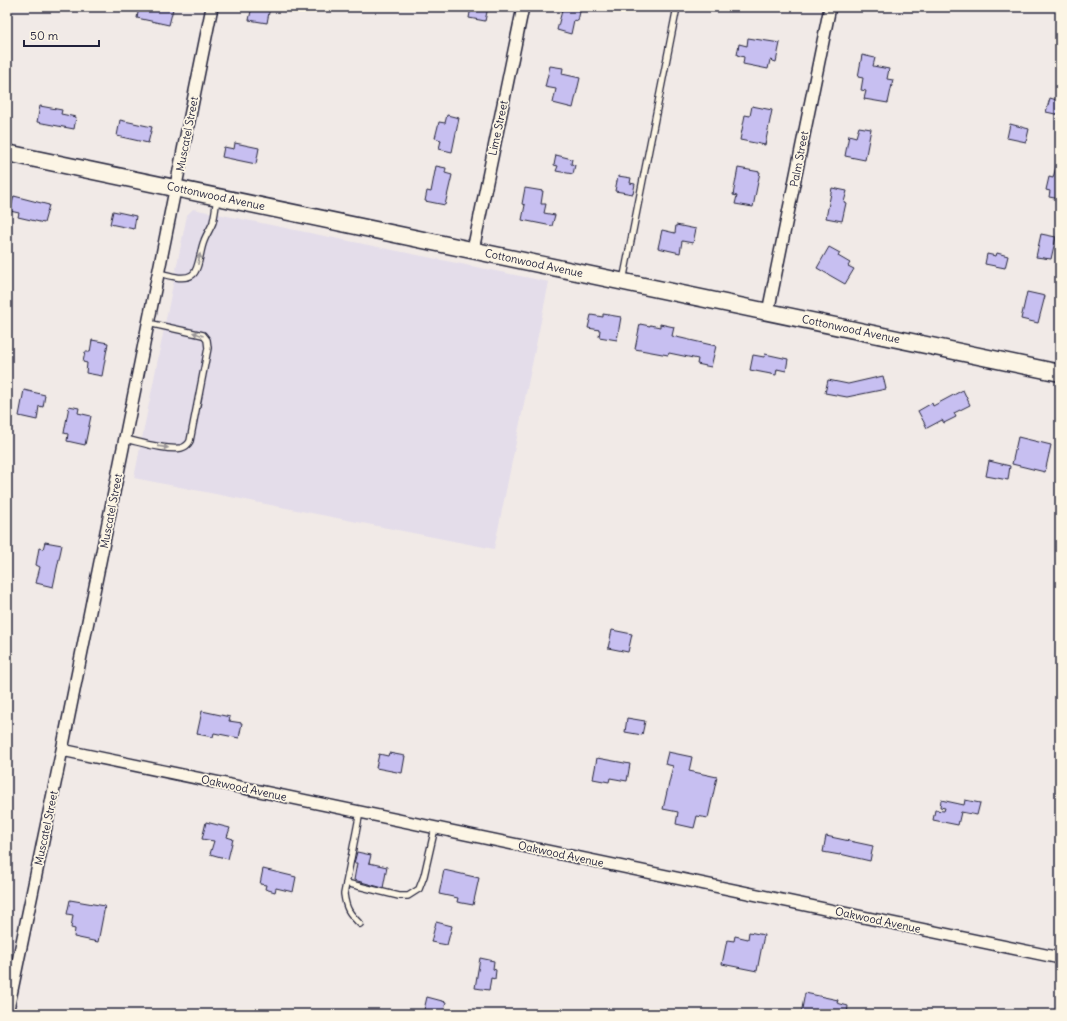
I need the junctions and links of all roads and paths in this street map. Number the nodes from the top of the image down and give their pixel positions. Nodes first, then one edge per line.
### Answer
1 (212, 7) edge
2 (523, 7) edge
3 (677, 7) edge
4 (830, 7) edge
5 (7, 153) edge
6 (176, 188) junction
7 (217, 196) junction
8 (473, 250) junction
9 (158, 273) junction
10 (623, 282) junction
11 (768, 312) junction
12 (148, 323) junction
13 (1060, 373) edge
14 (125, 439) junction
15 (62, 750) junction
16 (360, 812) junction
17 (435, 828) junction
18 (346, 883) junction
19 (360, 924) dead end
20 (1060, 958) edge
21 (7, 1014) edge

1 - 6 street, Muscatel Street
2 - 8 street, Lime Street
3 - 10 lane
4 - 11 street, Palm Street
5 - 6 street, Cottonwood Avenue
6 - 7 street, Cottonwood Avenue
6 - 9 street, Muscatel Street
7 - 8 street, Cottonwood Avenue
9 -> 7 lane
8 - 10 street, Cottonwood Avenue
9 - 12 street, Muscatel Street
10 - 11 street, Cottonwood Avenue
11 - 13 street, Cottonwood Avenue
12 - 14 street, Muscatel Street
14 -> 12 lane
14 - 15 street, Muscatel Street
15 - 16 street, Oakwood Avenue
15 - 21 street, Muscatel Street
16 - 17 street, Oakwood Avenue
16 - 18 lane
17 - 18 lane
17 - 20 street, Oakwood Avenue
18 - 19 lane

